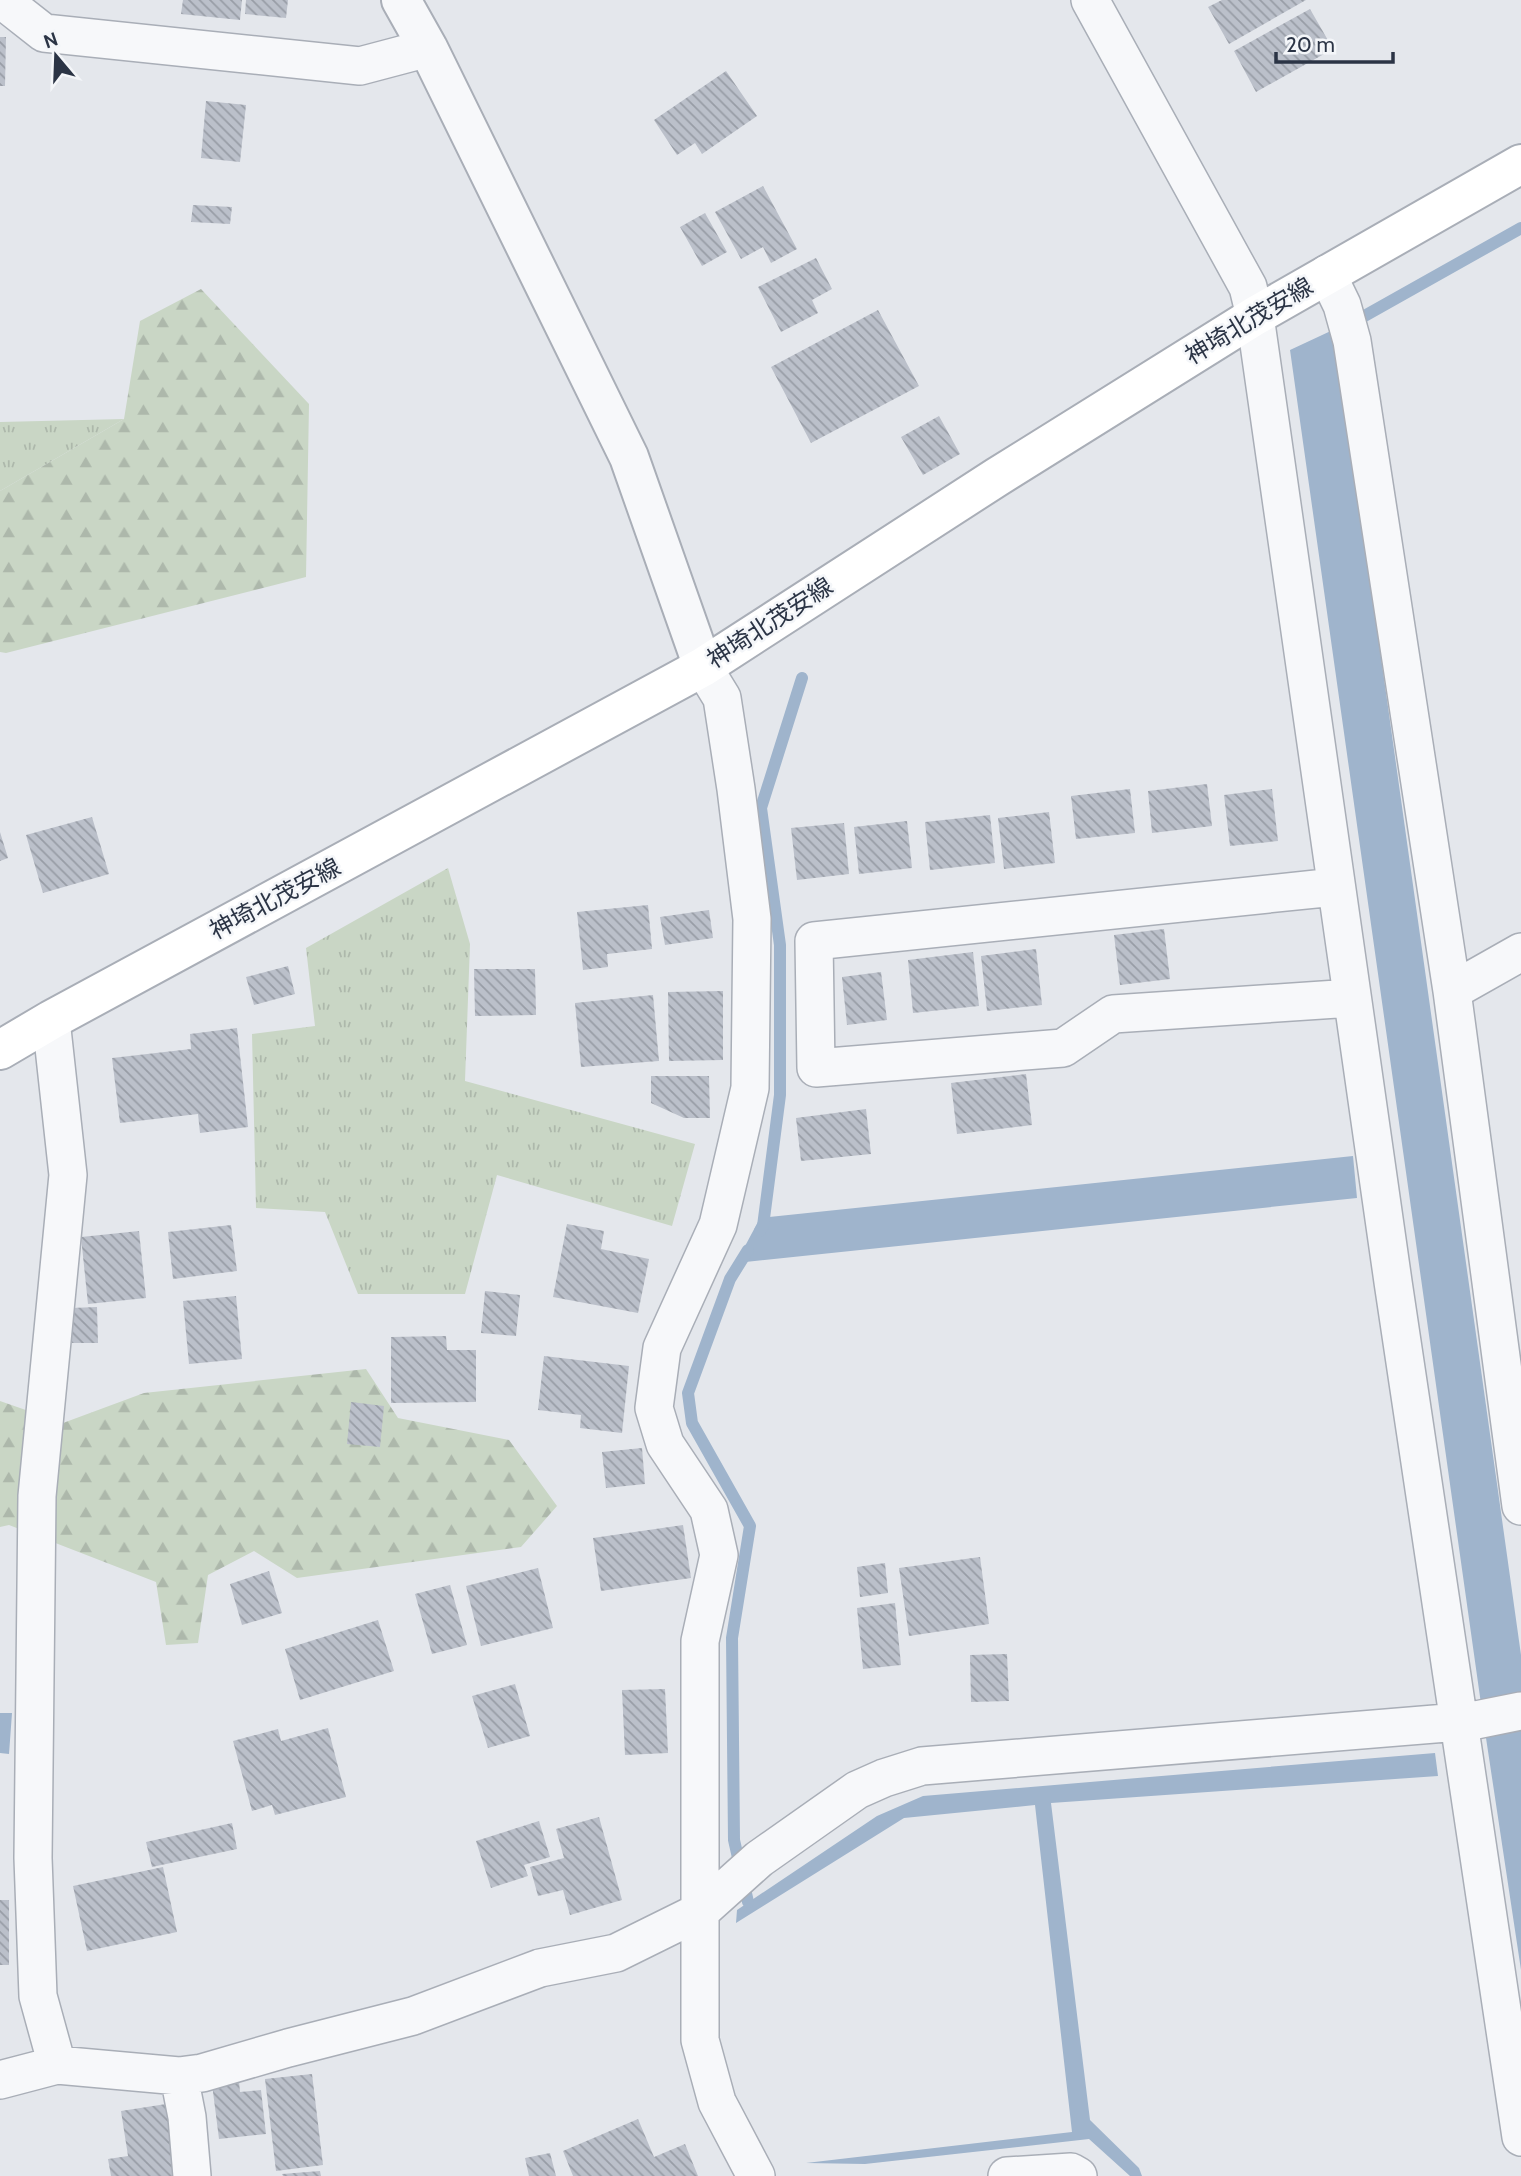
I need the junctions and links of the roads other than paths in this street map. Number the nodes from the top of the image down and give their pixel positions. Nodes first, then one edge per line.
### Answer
1 (2, 0) edge
2 (401, 0) edge
3 (1090, 0) edge
4 (428, 48) junction
5 (1521, 164) edge
6 (1335, 290) junction
7 (1255, 316) junction
8 (702, 667) junction
9 (1335, 887) junction
10 (1521, 952) edge
11 (1452, 991) junction
12 (1352, 998) junction
13 (51, 1020) junction
14 (0, 1050) edge
15 (1521, 1506) edge
16 (1521, 1712) edge
17 (1464, 1721) junction
18 (701, 1911) junction
19 (57, 2065) junction
20 (179, 2076) junction
21 (0, 2080) edge
22 (1521, 2137) edge
23 (192, 2176) edge
24 (756, 2176) edge
25 (1007, 2176) edge
26 (1077, 2176) edge

1 - 4 street
2 - 4 street
3 - 7 street
4 - 8 street
5 - 6 main road, 神埼北茂安線
6 - 7 main road, 神埼北茂安線
6 - 11 street
7 - 8 main road, 神埼北茂安線
7 - 9 street
8 - 13 main road, 神埼北茂安線
8 - 18 street
9 - 12 street
9 - 12 street
10 - 11 street
11 - 15 street
12 - 17 street
13 - 14 main road, 神埼北茂安線
13 - 19 street
16 - 17 street
17 - 18 street
17 - 22 street
18 - 20 street
18 - 24 street
19 - 20 street
19 - 21 street
20 - 23 street
25 - 26 street

